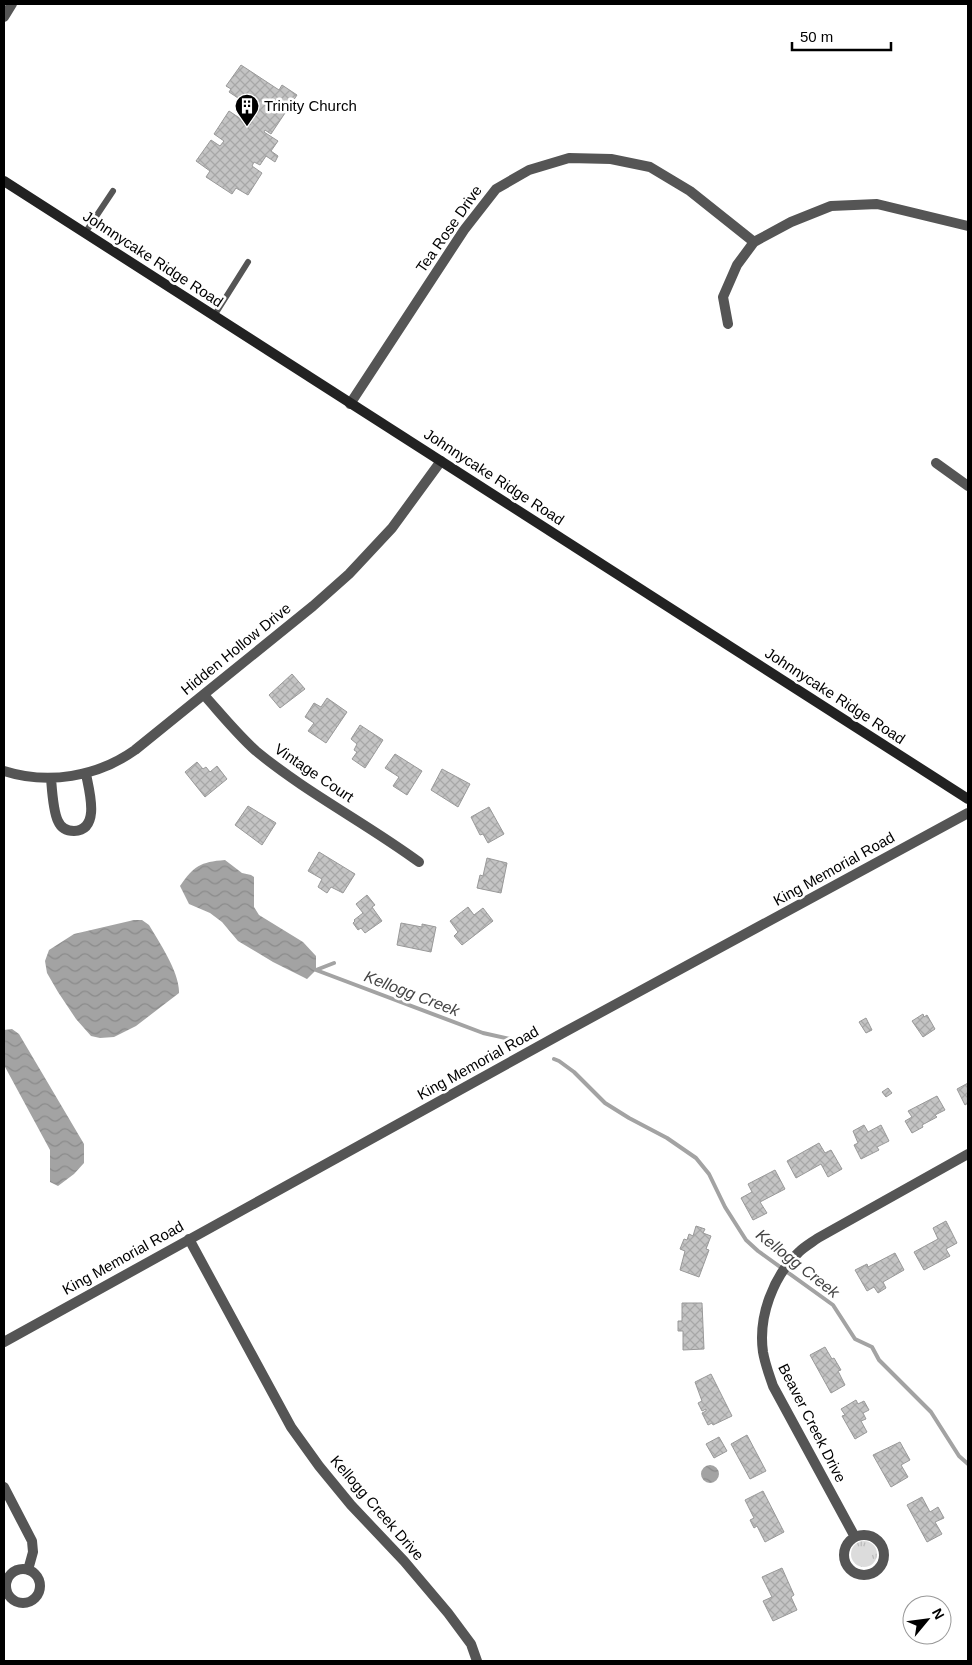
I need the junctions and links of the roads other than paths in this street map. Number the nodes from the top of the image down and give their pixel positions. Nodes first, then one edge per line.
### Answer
1 (12, 4) edge
2 (4, 17) edge
3 (4, 181) edge
4 (113, 191) dead end
5 (968, 226) edge
6 (85, 233) junction
7 (754, 242) junction
8 (248, 262) dead end
9 (214, 316) junction
10 (728, 324) dead end
11 (350, 404) junction
12 (441, 461) junction
13 (936, 463) dead end
14 (968, 486) edge
15 (204, 695) junction
16 (4, 772) edge
17 (86, 774) junction
18 (51, 778) junction
19 (968, 799) edge
20 (968, 813) edge
21 (420, 862) dead end
22 (968, 1154) edge
23 (189, 1239) junction
24 (4, 1342) edge
25 (4, 1487) edge
26 (855, 1537) dead end
27 (28, 1570) dead end
28 (477, 1661) edge

1 - 2 street
3 - 6 main road, Johnnycake Ridge Road
4 - 6 lane
5 - 7 street
6 - 9 main road, Johnnycake Ridge Road
7 - 10 street
7 - 11 street, Tea Rose Drive
8 - 9 lane
9 - 11 main road, Johnnycake Ridge Road
11 - 12 main road, Johnnycake Ridge Road
12 - 15 street, Hidden Hollow Drive
12 - 19 main road, Johnnycake Ridge Road
13 - 14 street
15 - 17 street, Hidden Hollow Drive
15 - 21 street, Vintage Court
16 - 18 street, Hidden Hollow Drive
17 - 18 street, Hidden Hollow Drive
17 - 18 street
20 - 23 street, King Memorial Road
22 - 26 street, Beaver Creek Drive
23 - 24 street, King Memorial Road
23 - 28 street, Kellogg Creek Drive
25 - 27 street

